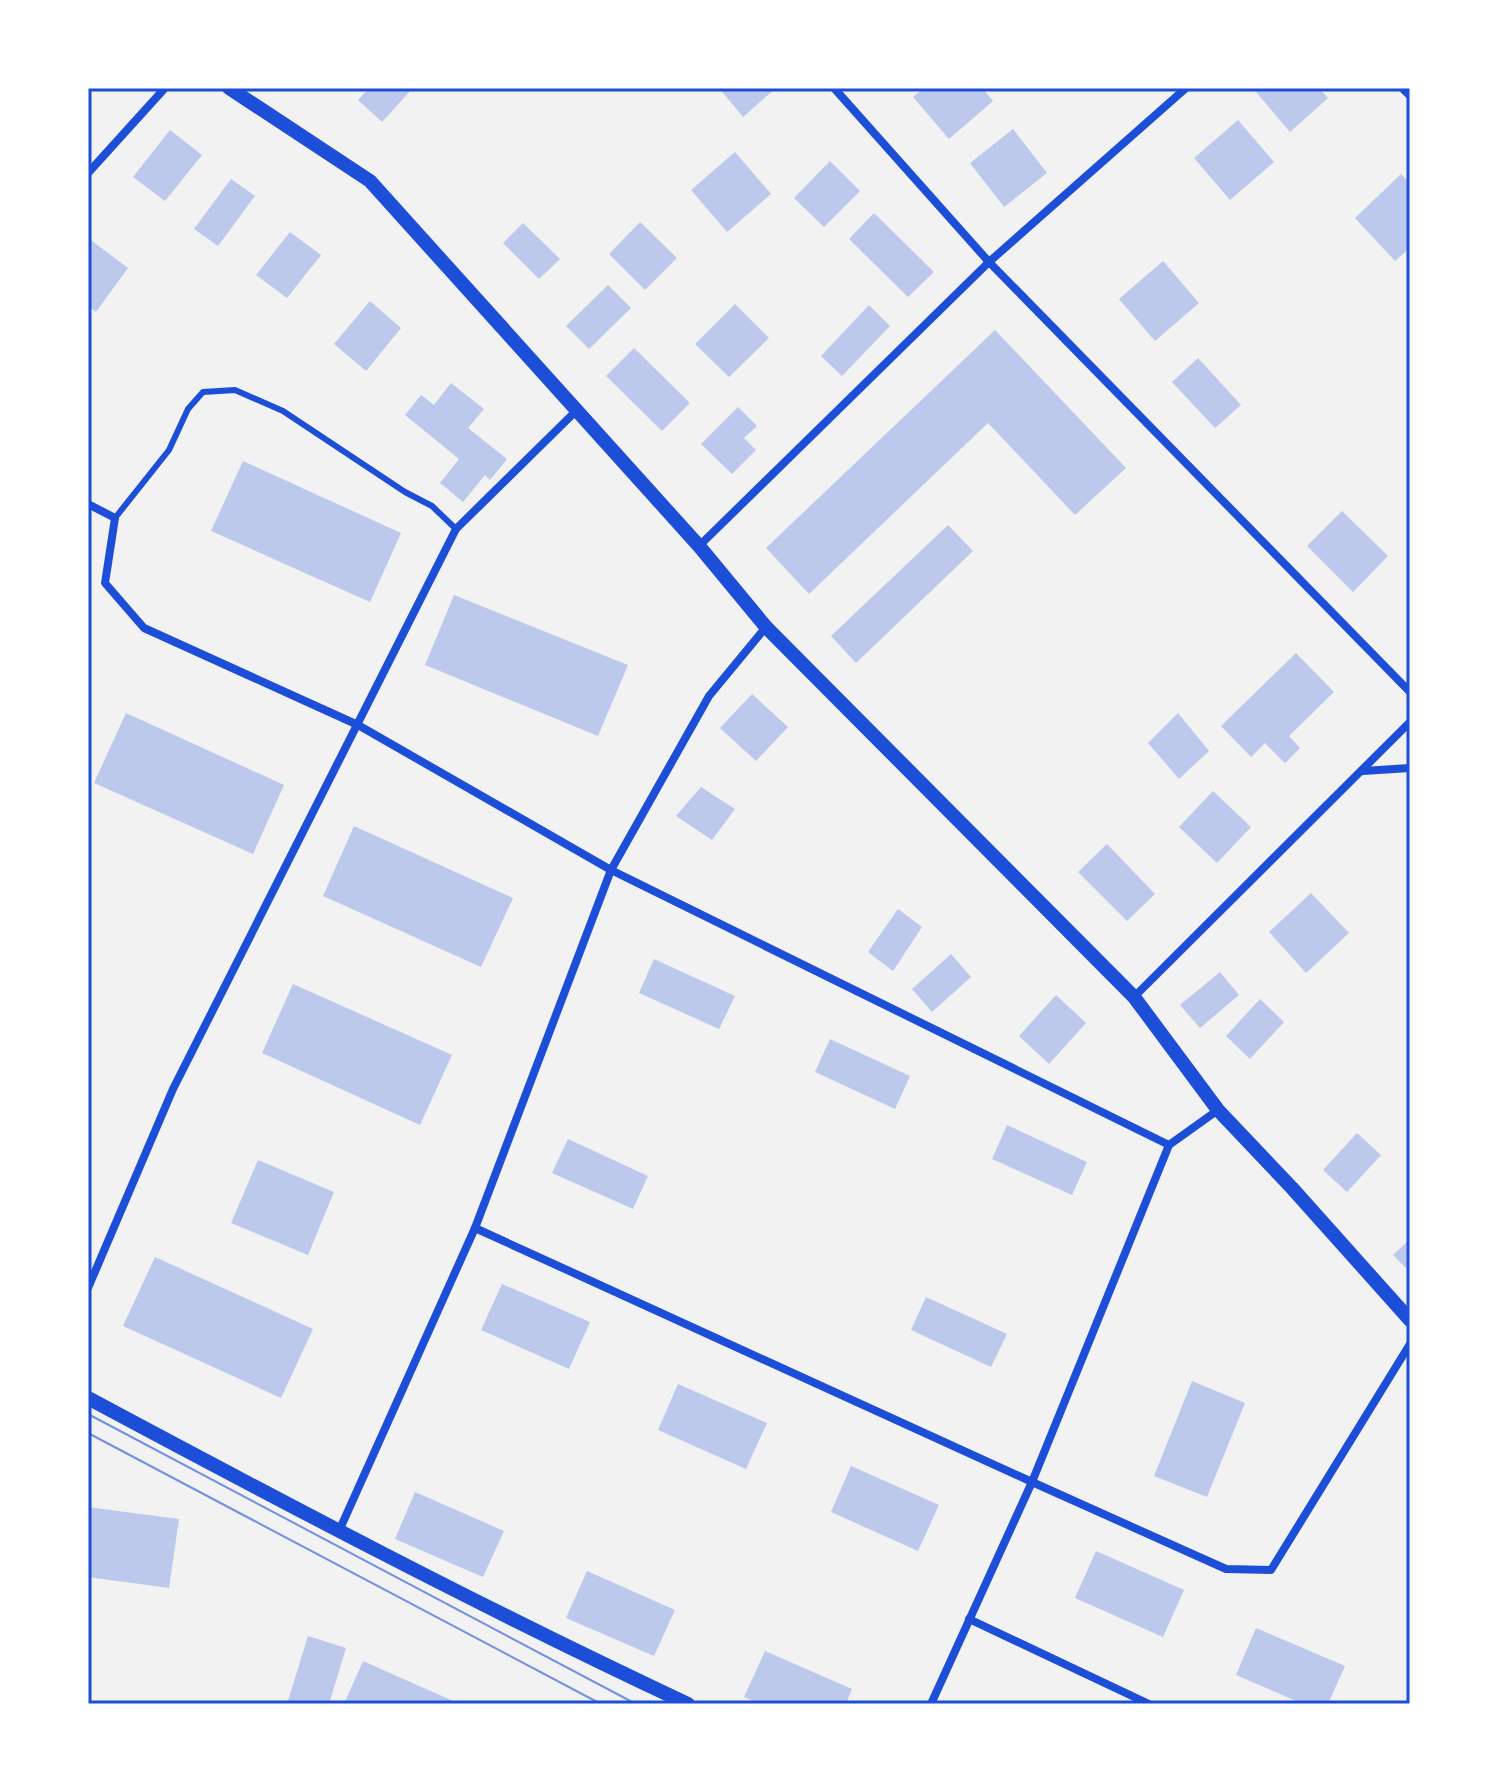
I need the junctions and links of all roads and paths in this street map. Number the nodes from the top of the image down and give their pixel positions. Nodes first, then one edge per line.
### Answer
1 (165, 88) edge
2 (229, 88) edge
3 (834, 88) edge
4 (1186, 88) edge
5 (1402, 88) edge
6 (1410, 96) edge
7 (88, 173) edge
8 (989, 262) junction
9 (576, 411) junction
10 (88, 504) edge
11 (115, 518) junction
12 (456, 529) junction
13 (699, 546) junction
14 (766, 627) junction
15 (1410, 692) edge
16 (1410, 722) edge
17 (358, 725) junction
18 (1410, 768) edge
19 (1362, 771) junction
20 (611, 870) junction
21 (1134, 997) junction
22 (1218, 1110) junction
23 (1169, 1145) junction
24 (475, 1228) junction
25 (88, 1288) edge
26 (1410, 1320) edge
27 (1410, 1344) edge
28 (88, 1398) edge
29 (1032, 1482) junction
30 (338, 1532) junction
31 (969, 1619) junction
32 (688, 1704) edge
33 (931, 1704) edge
34 (1149, 1704) edge

1 - 7 street
2 - 9 street
3 - 8 street
4 - 8 street
5 - 6 street
8 - 13 street
8 - 15 street
9 - 12 street
9 - 13 street
10 - 11 street
11 - 12 lane
11 - 17 street
12 - 17 street
13 - 14 street
14 - 20 street
14 - 21 street
16 - 19 street
17 - 20 street
17 - 25 street
18 - 19 street
19 - 21 street
20 - 23 street
20 - 24 street
21 - 22 street
22 - 23 street
22 - 26 street
23 - 29 street
24 - 29 street
24 - 30 street
27 - 29 street
28 - 30 street
29 - 31 street
30 - 32 street
31 - 33 street
31 - 34 street

